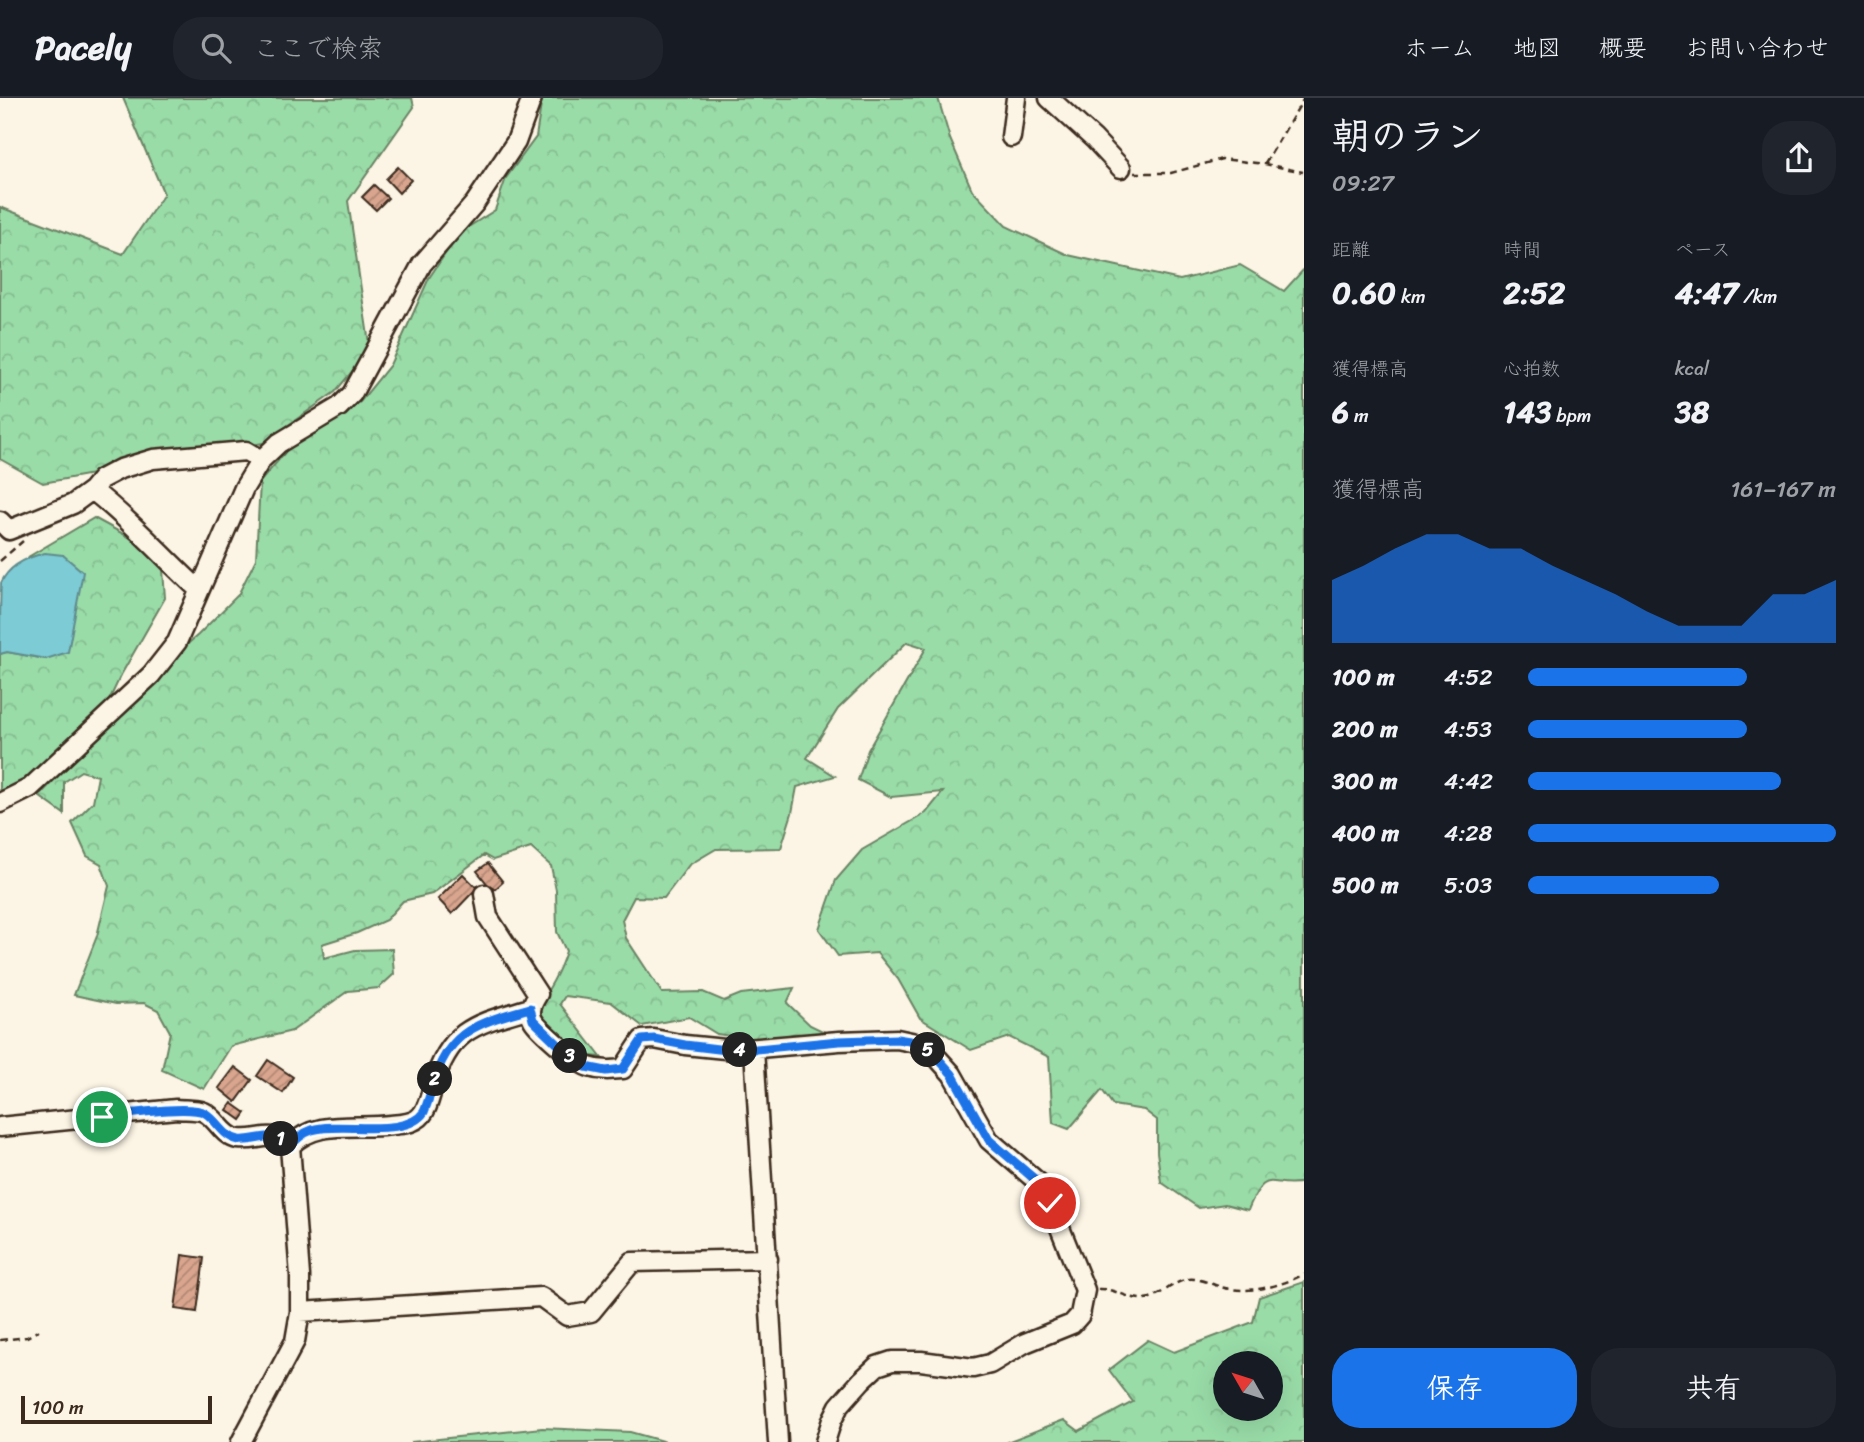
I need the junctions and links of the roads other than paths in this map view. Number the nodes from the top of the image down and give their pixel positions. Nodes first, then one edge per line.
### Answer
1 (532, 98) edge
2 (1016, 98) edge
3 (1049, 98) edge
4 (1012, 137) dead end
5 (1121, 168) road end
6 (261, 460) junction
7 (92, 490) junction
8 (0, 521) edge
9 (199, 590) junction
10 (0, 803) edge
11 (484, 894) dead end
12 (530, 1008) junction
13 (754, 1049) junction
14 (0, 1126) edge
15 (290, 1146) junction
16 (768, 1259) junction
17 (300, 1312) junction
18 (241, 1442) edge
19 (778, 1442) edge
20 (825, 1442) edge

1 - 6 street
2 - 4 street
3 - 5 street
6 - 7 street
6 - 9 street
7 - 8 street
7 - 9 street
9 - 10 street
11 - 12 street
12 - 13 street
12 - 15 street
13 - 16 street
13 - 20 street
14 - 15 street
15 - 17 street
16 - 17 street
16 - 19 street
17 - 18 street

